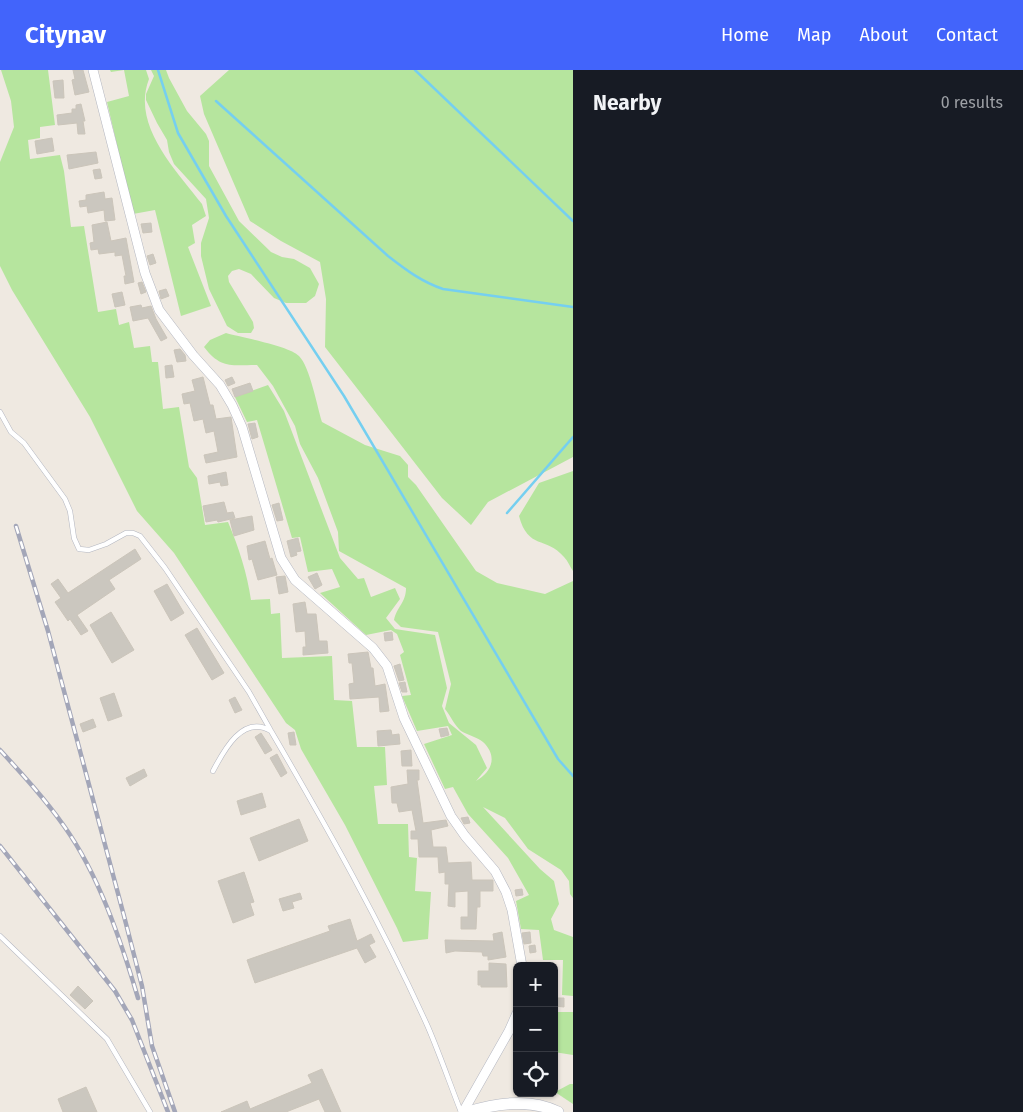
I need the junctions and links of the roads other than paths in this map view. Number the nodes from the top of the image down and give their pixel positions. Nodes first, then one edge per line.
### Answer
1 (93, 70) edge
2 (0, 412) edge
3 (270, 730) junction
4 (213, 771) dead end
5 (0, 936) edge
6 (521, 962) edge
7 (513, 1022) edge
8 (150, 1112) edge
9 (462, 1112) edge
10 (468, 1112) edge
11 (558, 1112) edge

1 - 6 street
2 - 3 lane
3 - 4 lane
3 - 9 lane
5 - 8 lane
7 - 9 street
10 - 11 street

